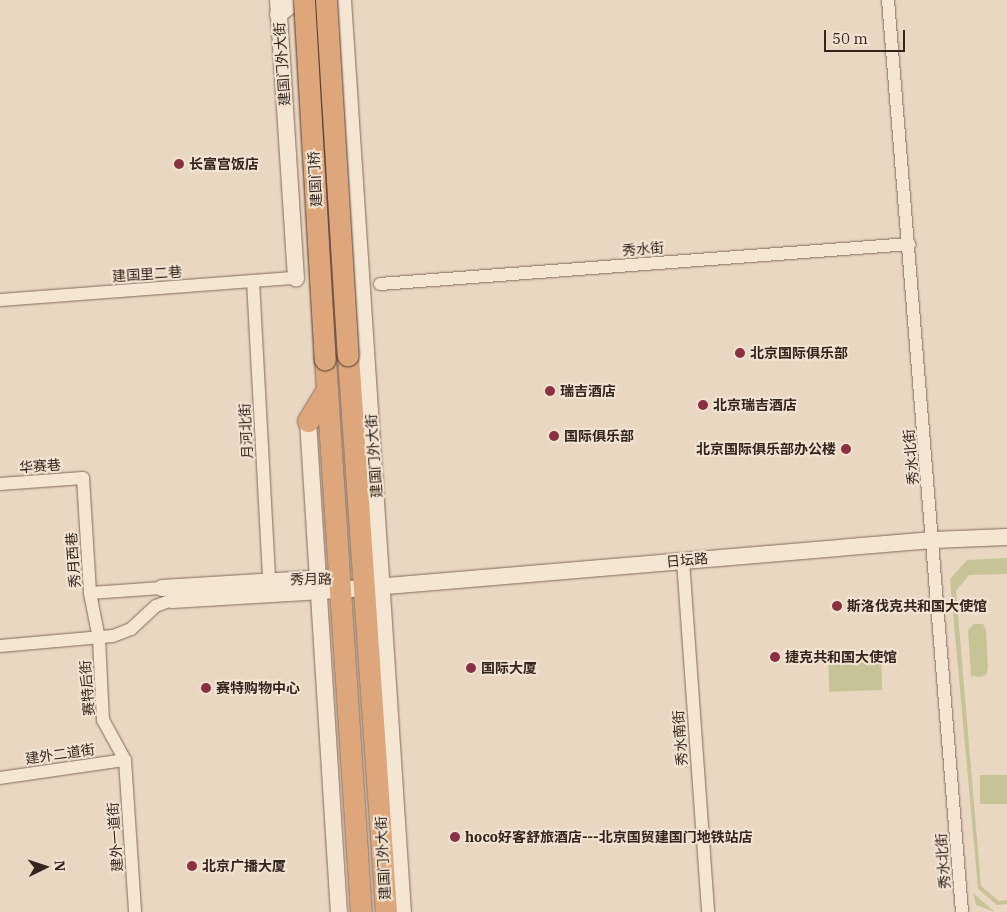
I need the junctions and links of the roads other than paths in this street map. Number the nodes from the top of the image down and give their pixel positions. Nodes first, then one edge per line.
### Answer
1 (304, 0) edge
2 (888, 0) edge
3 (337, 3) edge
4 (278, 8) edge
5 (909, 244) junction
6 (296, 278) joint
7 (253, 281) junction
8 (380, 284) dead end
9 (0, 300) edge
10 (348, 355) joint
11 (325, 359) joint
12 (327, 389) junction
13 (308, 421) joint
14 (83, 478) joint
15 (0, 484) edge
16 (1007, 537) edge
17 (933, 540) junction
18 (683, 561) junction
19 (269, 580) junction
20 (328, 584) junction
21 (374, 585) junction
22 (90, 593) junction
23 (167, 594) junction
24 (99, 639) junction
25 (0, 646) edge
26 (125, 760) junction
27 (0, 778) edge
28 (135, 912) edge
29 (338, 912) edge
30 (361, 912) edge
31 (386, 912) edge
32 (403, 912) edge
33 (708, 912) edge
34 (962, 912) edge

1 - 11 highway, 建国门桥, bridge
2 - 5 street, 秀水北街
3 - 4 street
3 - 10 highway, 建国门桥, bridge
3 - 21 street, 建国门外大街
4 - 6 street, 建国门外大街
5 - 8 street, 秀水街
5 - 17 street, 秀水北街
6 - 7 street, 建国里二巷
7 - 9 street, 建国里二巷
7 - 19 street, 月河北街
10 - 21 highway, 建国门外大街
11 - 12 highway, 建国门外大街
12 - 13 highway
12 - 20 highway, 建国门外大街
13 - 20 street, 建国门外大街
14 - 15 street, 华赛巷
14 - 22 street, 秀月西巷
16 - 17 street, 日坛路
17 - 18 street, 日坛路
17 - 34 street, 秀水北街
18 - 21 street, 日坛路
18 - 33 street, 秀水南街
19 - 20 street, 秀月路
19 - 23 street, 秀月路
20 - 21 street, 秀月路
20 - 23 street, 秀月路
20 - 29 street, 建国门外大街
20 - 30 highway, 建国门外大街
21 - 31 highway, 建国门外大街
21 - 32 street, 建国门外大街
22 - 23 street, 秀月路
22 - 24 street, 秀月西巷
23 - 24 street
24 - 25 street
24 - 26 street, 赛特后街
26 - 27 street, 建外二道街
26 - 28 street, 建外一道街

